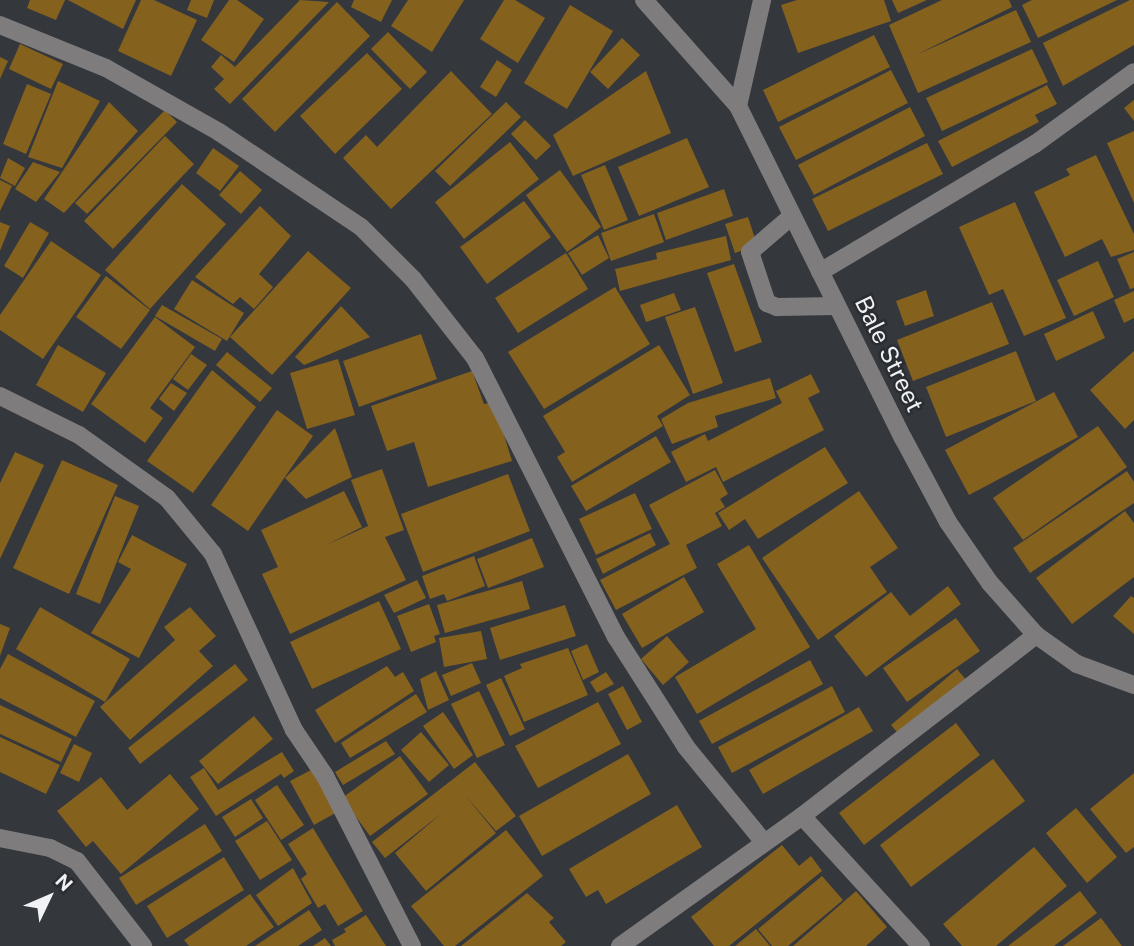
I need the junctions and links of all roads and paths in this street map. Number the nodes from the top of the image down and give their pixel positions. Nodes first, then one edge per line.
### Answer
1 (644, 0) edge
2 (762, 0) edge
3 (0, 24) edge
4 (1134, 72) edge
5 (738, 106) junction
6 (792, 216) junction
7 (820, 272) junction
8 (837, 306) junction
9 (0, 396) edge
10 (1036, 635) junction
11 (1134, 685) edge
12 (802, 817) junction
13 (0, 838) edge
14 (763, 841) junction
15 (144, 946) edge
16 (411, 946) edge
17 (621, 946) edge
18 (921, 946) edge

1 - 5 street, Bale Street
2 - 5 street
3 - 14 street
4 - 7 street
5 - 6 street, Bale Street
6 - 7 street, Bale Street
6 - 8 street
7 - 8 street, Bale Street
8 - 10 street, Bale Street
9 - 16 street
10 - 11 street, Bale Street
10 - 12 street
12 - 14 street
12 - 18 street
13 - 15 street
14 - 17 street

